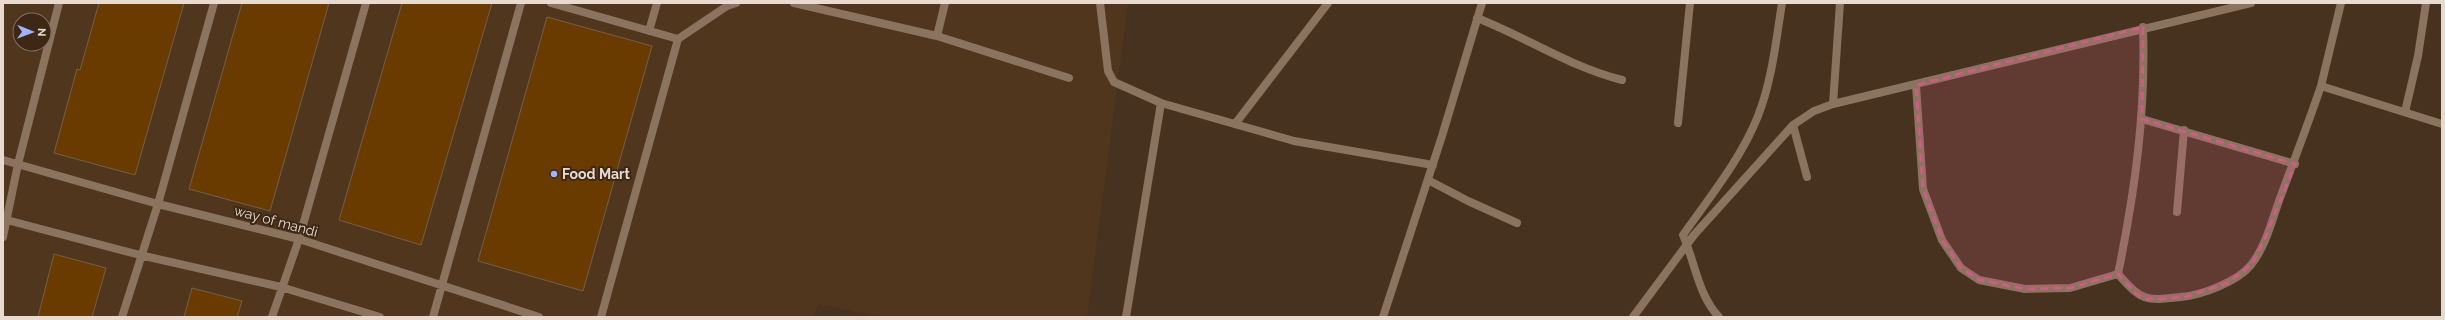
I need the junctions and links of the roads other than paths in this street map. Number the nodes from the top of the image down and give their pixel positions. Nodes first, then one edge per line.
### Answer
1 (59, 3) edge
2 (214, 3) edge
3 (366, 3) edge
4 (521, 3) edge
5 (551, 3) edge
6 (657, 3) edge
7 (736, 3) edge
8 (794, 3) edge
9 (946, 3) edge
10 (1100, 3) edge
11 (1328, 3) edge
12 (1482, 3) edge
13 (1690, 3) edge
14 (1782, 3) edge
15 (1840, 3) edge
16 (2251, 3) edge
17 (2341, 3) edge
18 (2426, 3) edge
19 (1477, 18) junction
20 (2143, 27) junction
21 (649, 31) junction
22 (937, 36) junction
23 (678, 39) junction
24 (1069, 78) dead end
25 (1622, 80) dead end
26 (1916, 84) junction
27 (2321, 86) junction
28 (1161, 103) junction
29 (1833, 104) junction
30 (2405, 112) junction
31 (2142, 119) junction
32 (1678, 122) dead end
33 (1235, 124) junction
34 (2442, 124) edge
35 (1793, 125) junction
36 (2184, 130) junction
37 (3, 160) edge
38 (18, 164) junction
39 (2295, 164) junction
40 (1433, 165) junction
41 (1807, 177) dead end
42 (1428, 180) junction
43 (158, 204) junction
44 (2178, 212) dead end
45 (5, 220) edge
46 (1517, 223) dead end
47 (3, 237) edge
48 (299, 239) junction
49 (1687, 244) junction
50 (140, 255) junction
51 (2118, 274) junction
52 (442, 286) junction
53 (281, 287) junction
54 (122, 317) edge
55 (272, 317) edge
56 (380, 317) edge
57 (433, 317) edge
58 (539, 317) edge
59 (601, 317) edge
60 (1126, 317) edge
61 (1383, 317) edge
62 (1632, 317) edge
63 (1719, 317) edge

1 - 38 street
2 - 43 street
3 - 48 street
4 - 52 street
5 - 21 street
6 - 21 street
7 - 23 street
8 - 22 street
9 - 22 street
10 - 28 street
11 - 33 street
12 - 19 street
13 - 32 street
14 - 49 street
15 - 29 street
16 - 20 street
17 - 27 street
18 - 30 street
19 - 25 street
19 - 40 street
20 - 26 street
20 - 31 street
21 - 23 street
22 - 24 street
23 - 59 street
26 - 29 street
26 - 51 street
27 - 30 street
27 - 39 street
28 - 33 street
28 - 60 street
29 - 35 street
30 - 34 street
31 - 36 street
31 - 51 street
33 - 40 street
35 - 41 street
35 - 49 street
36 - 39 street
36 - 44 street
37 - 38 street, way of mandi
38 - 43 street, way of mandi
38 - 45 street
39 - 51 street
40 - 42 street
42 - 46 street
42 - 61 street
43 - 48 street, way of mandi
43 - 50 street
45 - 47 street
45 - 50 street
48 - 52 street, way of mandi
48 - 53 street
49 - 62 street
49 - 63 street
50 - 53 street
50 - 54 street
52 - 57 street
52 - 58 street, way of mandi
53 - 55 street
53 - 56 street

